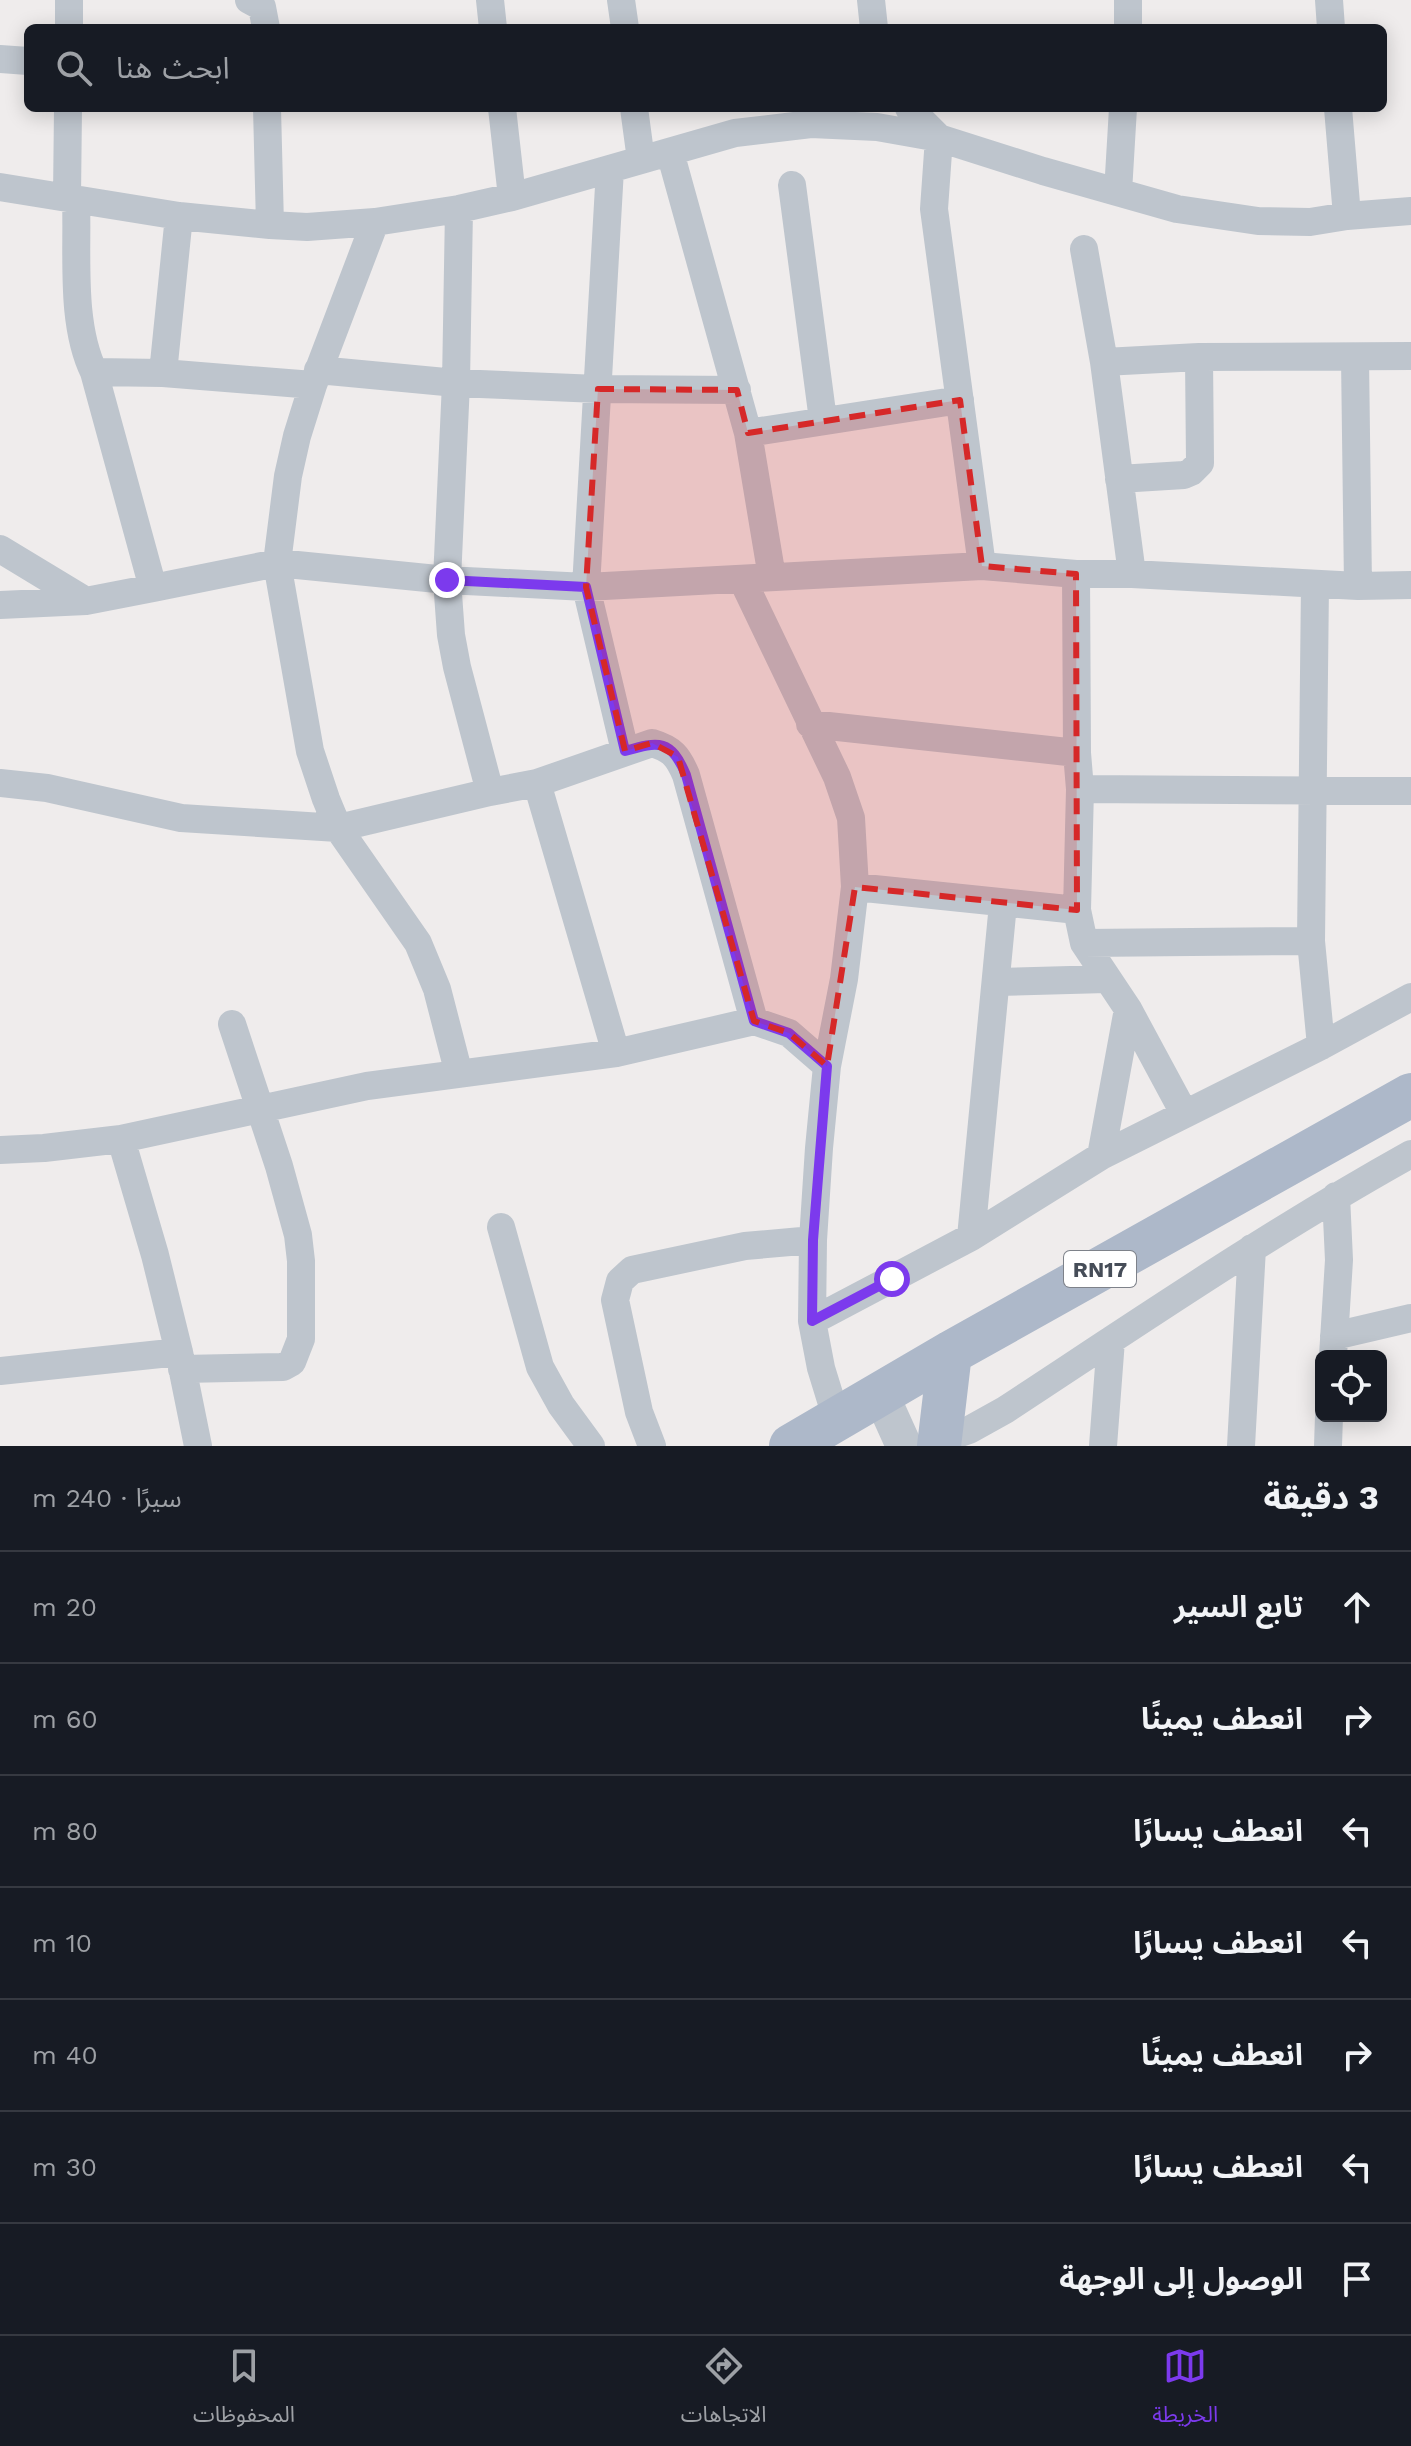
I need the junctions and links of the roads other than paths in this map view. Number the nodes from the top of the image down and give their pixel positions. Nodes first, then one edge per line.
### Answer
1 (69, 0) edge
2 (249, 0) edge
3 (490, 0) edge
4 (621, 0) edge
5 (871, 0) edge
6 (1128, 0) edge
7 (1329, 0) edge
8 (69, 24) edge
9 (265, 24) edge
10 (493, 24) edge
11 (624, 24) edge
12 (874, 24) edge
13 (1128, 24) edge
14 (1331, 24) edge
15 (0, 59) edge
16 (24, 61) edge
17 (68, 112) edge
18 (267, 112) edge
19 (502, 112) edge
20 (635, 112) edge
21 (913, 112) edge
22 (1123, 112) edge
23 (1338, 112) edge
24 (939, 138) junction
25 (670, 152) junction
26 (641, 160) junction
27 (610, 169) junction
28 (792, 185) dead end
29 (0, 187) edge
30 (1118, 192) junction
31 (512, 197) junction
32 (72, 198) junction
33 (459, 209) junction
34 (1411, 211) edge
35 (179, 216) junction
36 (1347, 216) junction
37 (375, 222) junction
38 (270, 225) junction
39 (1084, 249) dead end
40 (1411, 356) edge
41 (1199, 357) junction
42 (1355, 358) junction
43 (1104, 362) junction
44 (94, 372) junction
45 (163, 373) junction
46 (316, 377) junction
47 (456, 383) junction
48 (598, 389) junction
49 (737, 390) junction
50 (960, 400) junction
51 (823, 420) junction
52 (748, 433) junction
53 (1119, 479) junction
54 (0, 549) edge
55 (277, 563) junction
56 (982, 566) junction
57 (1076, 574) junction
58 (1132, 574) junction
59 (772, 577) junction
60 (742, 579) junction
61 (447, 580) junction
62 (1315, 584) junction
63 (1411, 585) edge
64 (1358, 586) junction
65 (586, 587) junction
66 (153, 588) junction
67 (86, 601) junction
68 (0, 605) edge
69 (810, 724) junction
70 (625, 751) junction
71 (1077, 753) junction
72 (0, 783) edge
73 (537, 783) junction
74 (1080, 789) junction
75 (1314, 790) junction
76 (1411, 791) edge
77 (490, 792) junction
78 (338, 828) junction
79 (855, 887) junction
80 (1003, 904) junction
81 (1077, 910) junction
82 (1311, 941) junction
83 (1084, 943) junction
84 (1106, 979) junction
85 (997, 982) junction
86 (1411, 997) edge
87 (1128, 1009) junction
88 (754, 1021) junction
89 (232, 1024) dead end
90 (1321, 1046) junction
91 (616, 1053) junction
92 (827, 1066) junction
93 (459, 1074) junction
94 (1411, 1095) edge
95 (259, 1111) junction
96 (1184, 1113) junction
97 (121, 1139) junction
98 (0, 1150) edge
99 (1411, 1154) edge
100 (1101, 1156) junction
101 (1336, 1196) junction
102 (501, 1227) dead end
103 (971, 1237) junction
104 (813, 1240) junction
105 (1252, 1248) junction
106 (1411, 1318) edge
107 (812, 1321) junction
108 (1111, 1340) junction
109 (1334, 1346) edge
110 (950, 1353) junction
111 (181, 1360) junction
112 (0, 1371) edge
113 (881, 1395) junction
114 (1329, 1422) edge
115 (841, 1433) edge
116 (928, 1444) edge
117 (198, 1446) edge
118 (591, 1446) edge
119 (652, 1446) edge
120 (791, 1446) edge
121 (1103, 1446) edge
122 (1241, 1446) edge
123 (1328, 1446) edge

1 - 8 street
2 - 9 street
3 - 10 street
4 - 11 street
5 - 12 street
6 - 13 street
7 - 14 street
15 - 16 street
17 - 32 street
18 - 38 street
19 - 31 street
20 - 26 street
21 - 24 street
22 - 30 street
23 - 36 street
24 - 25 street
24 - 30 street
24 - 50 street
25 - 26 street
25 - 49 street
26 - 27 street
27 - 31 street
27 - 48 street
28 - 51 street
29 - 32 street
30 - 36 street
31 - 33 street
32 - 35 street
32 - 44 street
33 - 37 street
33 - 47 street
34 - 36 street
35 - 38 street
35 - 45 street
37 - 38 street
37 - 46 street
39 - 43 street
40 - 42 street
41 - 42 street
41 - 43 street
41 - 53 street
42 - 64 street
43 - 53 street
44 - 45 street
44 - 66 street
45 - 46 street
46 - 47 street
46 - 55 street
47 - 48 street
47 - 61 street
48 - 49 street
48 - 65 street
49 - 52 street
50 - 51 street
50 - 56 street
51 - 52 street
52 - 59 street
53 - 58 street
54 - 67 street
55 - 61 street
55 - 66 street
55 - 78 street
56 - 57 street
56 - 59 street
57 - 58 street
57 - 71 street
58 - 62 street
59 - 60 street
60 - 65 street
60 - 69 street
61 - 65 street
61 - 77 street
62 - 64 street
62 - 75 street
63 - 64 street
65 - 70 street
66 - 67 street
67 - 68 street
69 - 71 street
69 - 79 street
70 - 73 street
70 - 88 street
71 - 74 street
72 - 78 street
73 - 77 street
73 - 91 street
74 - 75 street
74 - 81 street
75 - 76 street
75 - 82 street
77 - 78 street
78 - 93 street
79 - 80 street
79 - 92 street
80 - 81 street
80 - 85 street
81 - 83 street
82 - 83 street
82 - 90 street
83 - 84 street
84 - 85 street
84 - 87 street
85 - 103 street
86 - 90 street
87 - 96 street
87 - 100 street
88 - 91 street
88 - 92 street
89 - 95 street
90 - 96 street
91 - 93 street
92 - 104 street
93 - 95 street
94 - 110 main road, RN17
95 - 97 street
95 - 111 street
96 - 100 street
97 - 98 street
97 - 111 street
99 - 101 street
100 - 103 street
101 - 105 street
101 - 109 street
102 - 118 street
103 - 107 street
104 - 107 street
104 - 119 street
105 - 108 street
105 - 122 street
106 - 109 street
107 - 115 street
108 - 116 street
108 - 121 street
110 - 113 main road, RN17
110 - 116 main road
111 - 112 street
111 - 117 street
113 - 115 main road, RN17
113 - 116 street
114 - 123 street
115 - 120 main road, RN17

